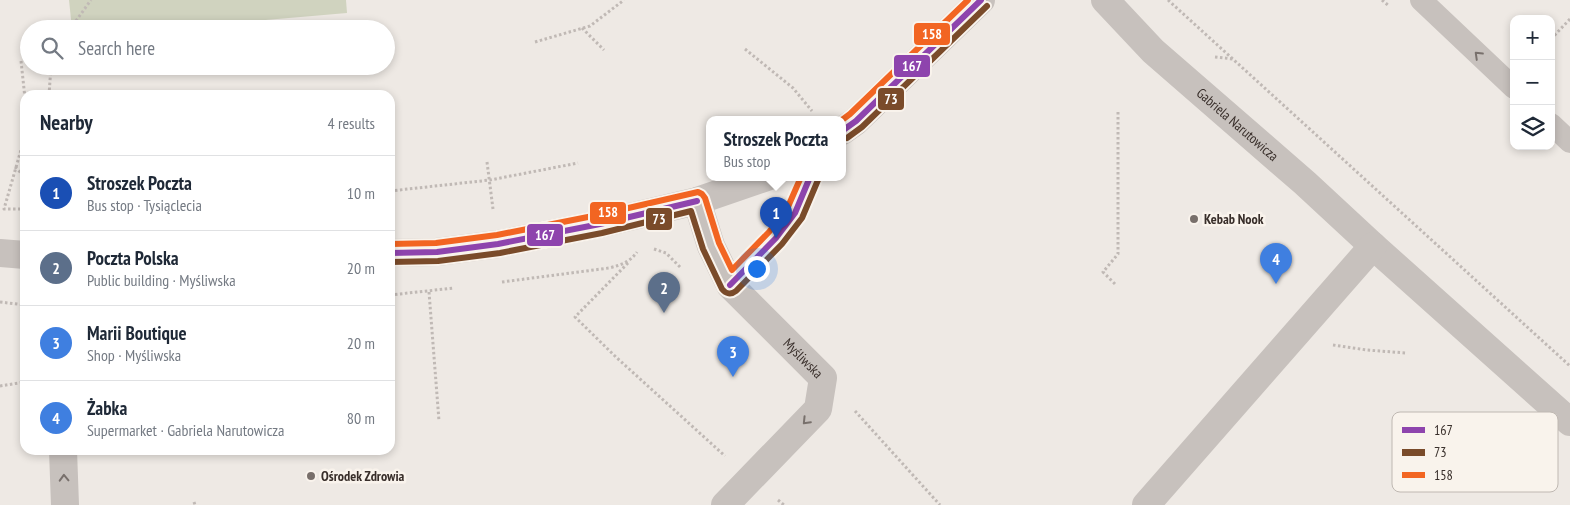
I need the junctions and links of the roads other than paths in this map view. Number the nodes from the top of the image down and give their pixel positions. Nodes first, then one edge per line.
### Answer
1 (981, 0) edge
2 (1105, 0) edge
3 (1421, 0) edge
4 (1510, 84) edge
5 (846, 128) edge
6 (756, 181) edge
7 (808, 181) edge
8 (697, 202) junction
9 (1373, 246) junction
10 (0, 253) edge
11 (395, 253) edge
12 (20, 255) edge
13 (730, 285) junction
14 (1570, 422) edge
15 (63, 455) edge
16 (65, 505) edge
17 (725, 505) edge
18 (1146, 505) edge

1 - 5 street
2 - 9 street, Gabriela Narutowicza
4 -> 3 lane
6 - 8 street
7 - 13 lane
8 - 11 street
8 - 13 street, Myśliwska
9 - 14 street, Gabriela Narutowicza
9 - 18 street
10 - 12 street
13 -> 17 street, Myśliwska
16 -> 15 street

